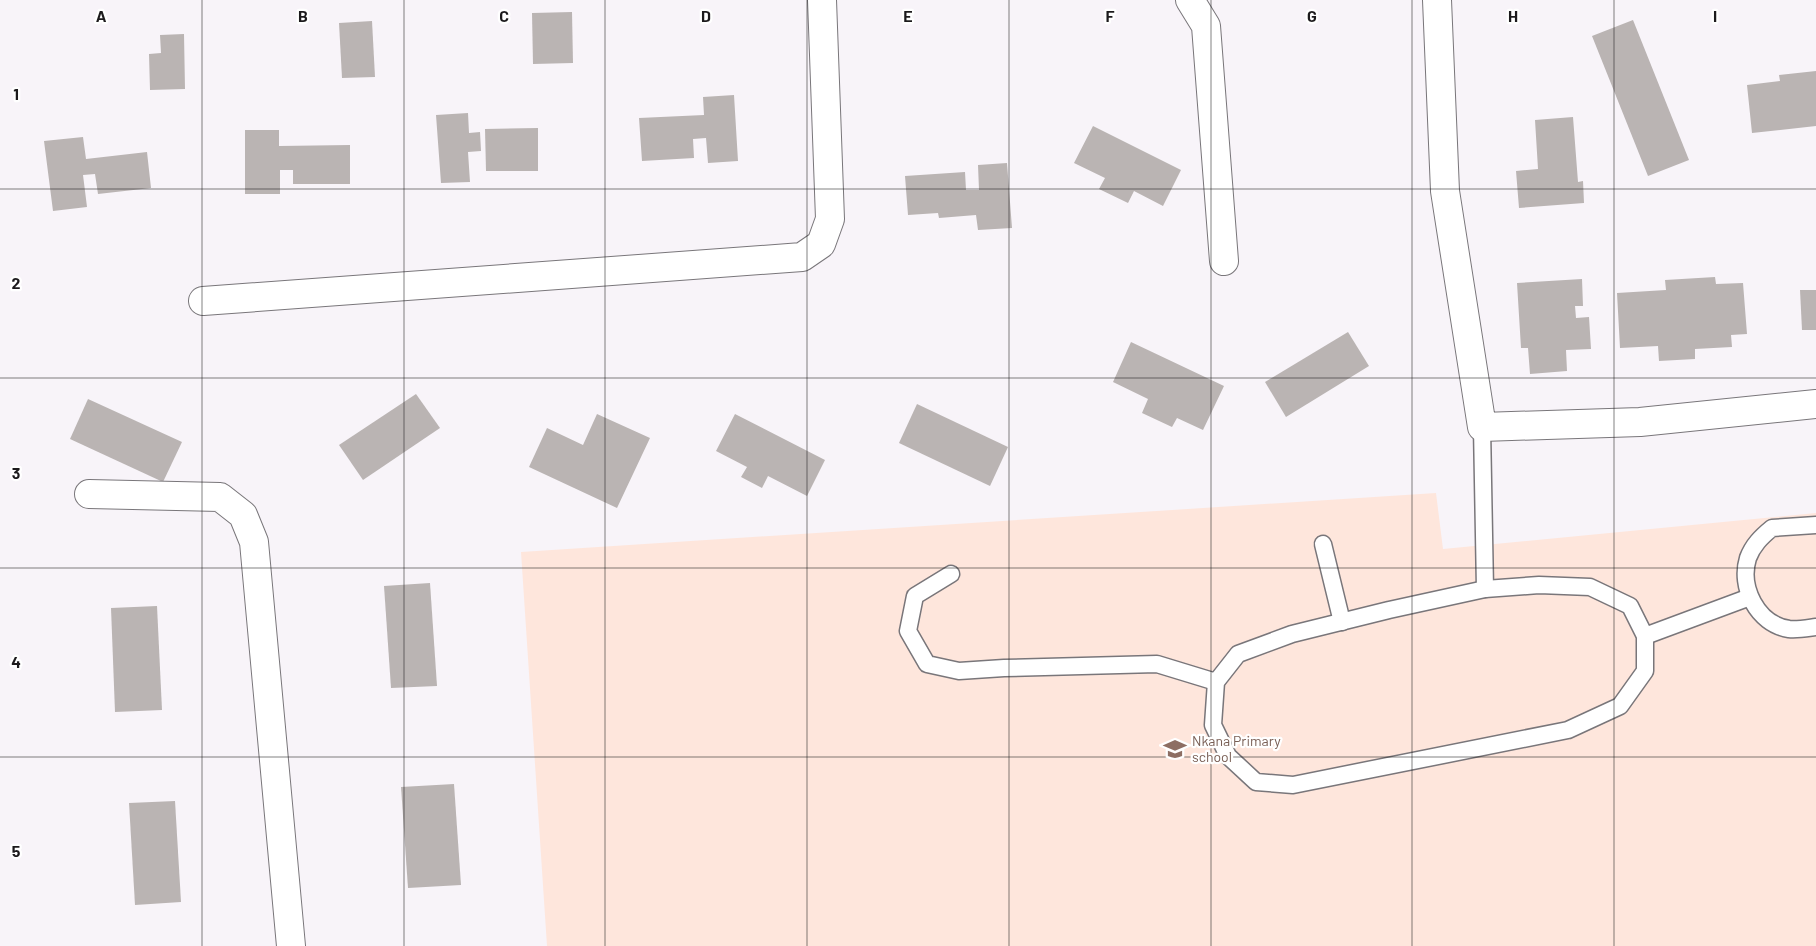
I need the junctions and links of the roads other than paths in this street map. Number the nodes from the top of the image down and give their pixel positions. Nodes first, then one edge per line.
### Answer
1 (822, 0) edge
2 (1190, 0) edge
3 (1437, 0) edge
4 (1224, 261) dead end
5 (203, 301) dead end
6 (1816, 404) edge
7 (1482, 427) junction
8 (89, 494) dead end
9 (1816, 525) edge
10 (1323, 544) dead end
11 (951, 574) dead end
12 (1485, 589) junction
13 (1750, 597) junction
14 (1342, 622) junction
15 (1816, 628) edge
16 (1645, 636) junction
17 (1216, 682) junction
18 (291, 946) edge

1 - 5 street
2 - 4 street
3 - 7 street
6 - 7 street
7 - 12 lane
8 - 18 street
9 - 13 lane
10 - 14 lane
11 - 17 lane
12 - 14 lane
12 - 16 lane
13 - 15 lane
13 - 16 lane
14 - 17 lane
16 - 17 lane

